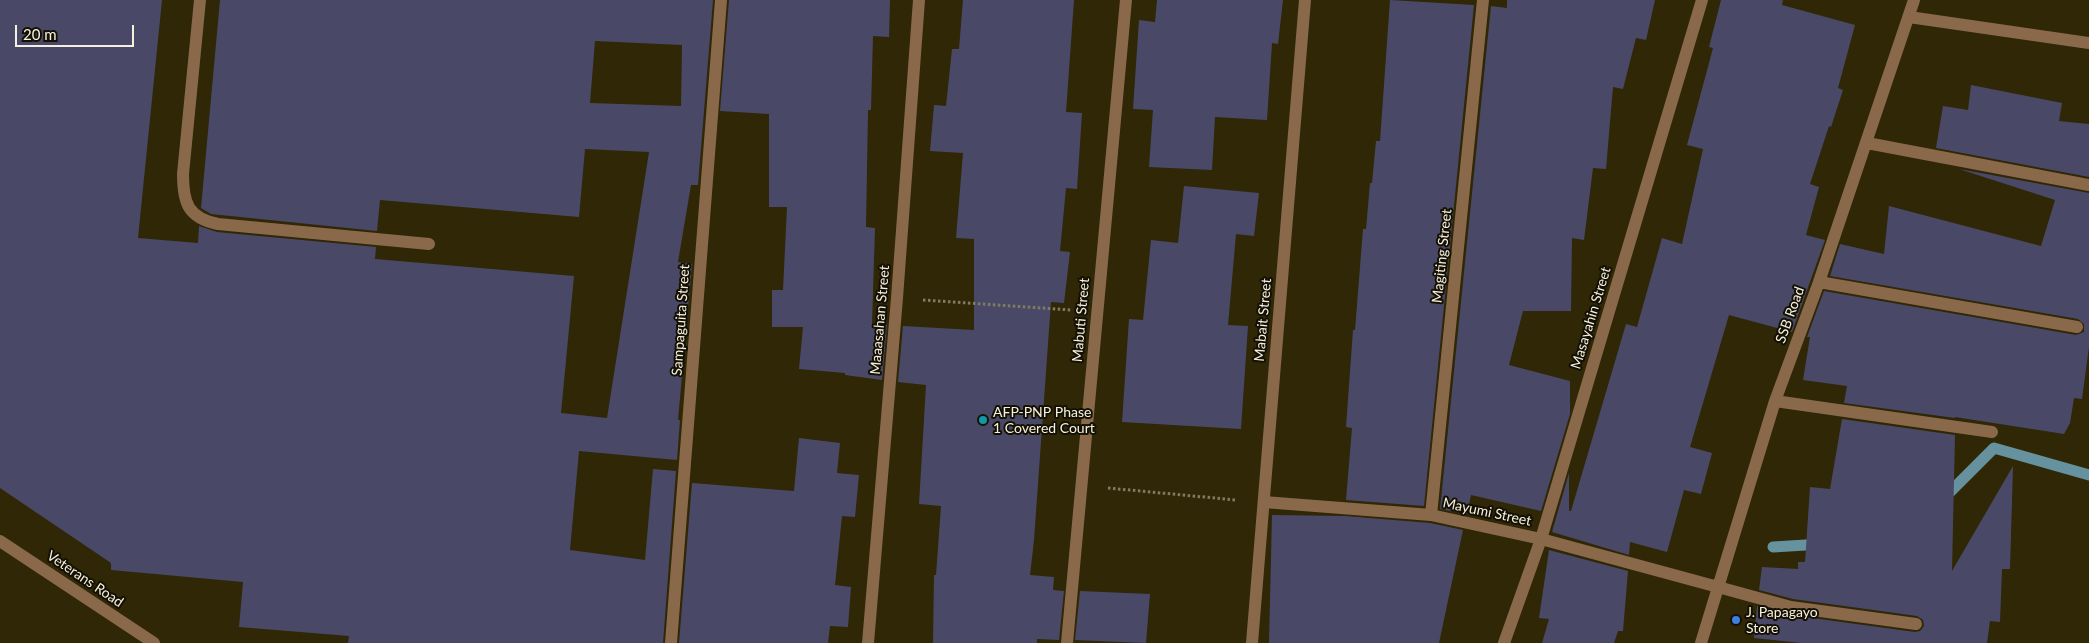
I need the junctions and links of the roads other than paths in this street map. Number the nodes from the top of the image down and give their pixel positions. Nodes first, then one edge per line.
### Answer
1 (200, 0) edge
2 (721, 0) edge
3 (919, 0) edge
4 (1126, 0) edge
5 (1304, 0) edge
6 (1483, 0) edge
7 (1702, 0) edge
8 (1914, 0) edge
9 (1909, 17) junction
10 (2089, 43) edge
11 (1867, 143) junction
12 (2089, 185) edge
13 (429, 244) dead end
14 (1819, 282) junction
15 (2077, 327) dead end
16 (1775, 401) junction
17 (1992, 432) dead end
18 (1264, 502) junction
19 (1431, 515) junction
20 (1541, 538) junction
21 (0, 541) edge
22 (1718, 587) junction
23 (1916, 624) dead end
24 (154, 643) edge
25 (671, 643) edge
26 (868, 643) edge
27 (1067, 643) edge
28 (1252, 643) edge
29 (1504, 643) edge
30 (1701, 643) edge

1 - 13 street
2 - 25 street, Sampaguita Street
3 - 26 street, Maaasahan Street
4 - 27 street, Mabuti Street
5 - 18 street, Mabait Street
6 - 19 street, Magiting Street
7 - 20 street, Masayahin Street
8 - 9 street, SSB Road
9 - 10 street
9 - 11 street, SSB Road
11 - 12 street
11 - 14 street, SSB Road
14 - 15 street
14 - 16 street, SSB Road
16 - 17 street
16 - 22 street, SSB Road
18 - 19 street, Mayumi Street
18 - 28 street, Mabait Street
19 - 20 street, Mayumi Street
20 - 22 street, Mayumi Street
20 - 29 street, Masayahin Street
21 - 24 street, Veterans Road
22 - 23 street, Mayumi Street
22 - 30 street, SSB Road

